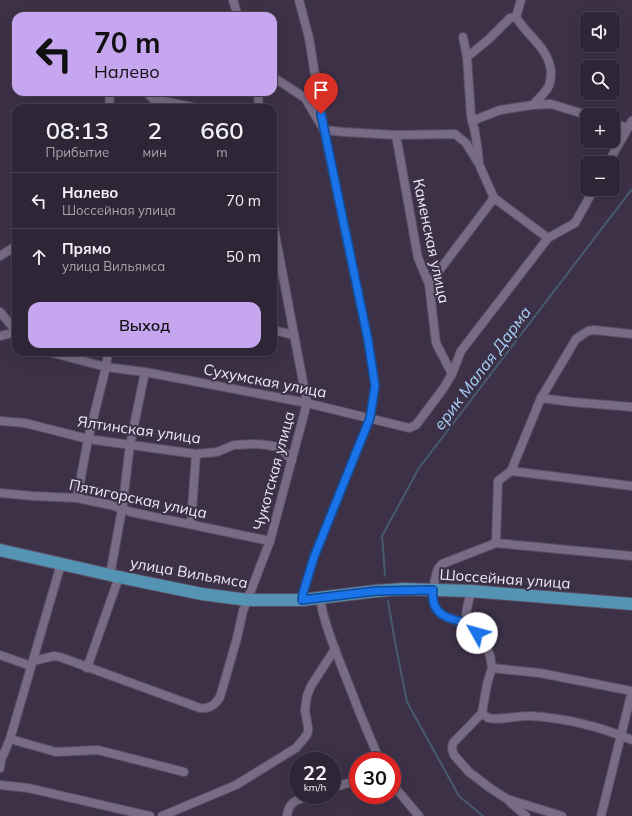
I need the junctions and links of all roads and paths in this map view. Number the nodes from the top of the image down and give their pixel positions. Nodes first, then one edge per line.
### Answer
1 (233, 0) edge
2 (299, 0) edge
3 (521, 0) edge
4 (237, 12) edge
5 (516, 17) junction
6 (463, 37) dead end
7 (467, 57) junction
8 (277, 80) edge
9 (150, 96) edge
10 (177, 104) edge
11 (533, 105) junction
12 (580, 113) edge
13 (472, 121) junction
14 (620, 123) edge
15 (630, 124) edge
16 (324, 130) junction
17 (396, 135) junction
18 (612, 156) edge
19 (479, 164) junction
20 (590, 196) edge
21 (494, 198) junction
22 (548, 238) junction
23 (277, 242) edge
24 (12, 248) edge
25 (0, 256) edge
26 (277, 263) edge
27 (282, 265) junction
28 (429, 284) junction
29 (0, 312) edge
30 (12, 326) edge
31 (277, 331) edge
32 (12, 332) edge
33 (632, 334) edge
34 (0, 336) edge
35 (294, 336) junction
36 (64, 356) edge
37 (107, 356) edge
38 (106, 367) junction
39 (145, 372) junction
40 (452, 374) junction
41 (541, 398) junction
42 (307, 403) junction
43 (632, 407) edge
44 (370, 418) junction
45 (0, 421) edge
46 (88, 438) junction
47 (130, 445) junction
48 (196, 454) junction
49 (292, 460) junction
50 (511, 471) junction
51 (632, 486) edge
52 (0, 493) edge
53 (77, 498) junction
54 (122, 509) junction
55 (190, 524) junction
56 (270, 540) junction
57 (496, 543) junction
58 (0, 550) edge
59 (632, 556) edge
60 (61, 564) junction
61 (115, 576) junction
62 (433, 590) junction
63 (376, 591) joint
64 (471, 591) junction
65 (320, 598) junction
66 (248, 600) junction
67 (302, 600) junction
68 (632, 604) edge
69 (471, 623) junction
70 (335, 649) junction
71 (0, 655) edge
72 (32, 663) junction
73 (87, 668) junction
74 (492, 668) junction
75 (632, 691) edge
76 (482, 714) junction
77 (621, 735) junction
78 (10, 739) junction
79 (632, 740) edge
80 (376, 752) edge
81 (0, 762) edge
82 (184, 772) dead end
83 (0, 785) edge
84 (401, 795) edge
85 (507, 799) junction
86 (291, 804) edge
87 (150, 816) edge
88 (162, 816) edge
89 (287, 816) edge
90 (419, 816) edge
91 (526, 816) edge
92 (562, 816) edge
93 (601, 816) edge

1 - 4 street
2 - 16 street
3 - 5 street
5 - 7 street
5 - 11 street
6 - 7 street
7 - 13 street
8 - 16 street
9 - 10 street
11 - 12 street
11 - 13 street
13 - 19 street
14 - 15 street
15 - 18 street
16 - 17 street
16 - 44 street
17 - 19 street
17 - 28 street, Каменская улица
19 - 21 street
20 - 22 street
21 - 22 street
21 - 28 street
22 - 40 street
23 - 27 street, Чукотская улица
24 - 25 street
26 - 27 street
27 - 35 street, Чукотская улица
28 - 40 street, Каменская улица
29 - 30 street
31 - 35 street
32 - 34 street
33 - 41 street
35 - 42 street, Чукотская улица
36 - 38 street, Сухумская улица
37 - 38 street
38 - 39 street, Сухумская улица
38 - 46 street
39 - 42 street, Сухумская улица
39 - 47 street
40 - 44 street, Сухумская улица
41 - 43 street
41 - 50 street
42 - 44 street, Сухумская улица
42 - 49 street, Чукотская улица
44 - 67 street
45 - 46 street, Ялтинская улица
46 - 47 street, Ялтинская улица
46 - 53 street
47 - 48 street, Ялтинская улица
47 - 54 street
48 - 49 street, Ялтинская улица
48 - 55 street
49 - 56 street, Чукотская улица
50 - 51 street
50 - 57 street
52 - 53 street, Пятигорская улица
53 - 54 street, Пятигорская улица
54 - 55 street, Пятигорская улица
54 - 61 street
55 - 56 street, Пятигорская улица
56 - 66 street, Чукотская улица
57 - 59 street
57 - 62 street
58 - 60 main road, улица Вильямса
60 - 61 main road, улица Вильямса
60 - 72 street
61 - 66 main road, улица Вильямса
61 - 73 street
62 - 63 main road, Шоссейная улица
62 - 64 main road, Шоссейная улица
62 - 69 street
63 - 65 main road, улица Вильямса
64 - 68 main road, Шоссейная улица
64 - 69 street
65 - 67 main road, улица Вильямса
65 - 70 street
66 - 67 main road, улица Вильямса
66 - 73 street, Чукотская улица
69 - 74 street
70 - 80 street
70 - 88 street
71 - 72 street
72 - 73 street
72 - 78 street
74 - 75 street
74 - 76 street
75 - 77 street
76 - 77 street
76 - 85 street
77 - 79 street
77 - 93 street
78 - 81 street
78 - 82 street
83 - 87 street
84 - 90 street
85 - 91 street
85 - 92 street
86 - 89 street

